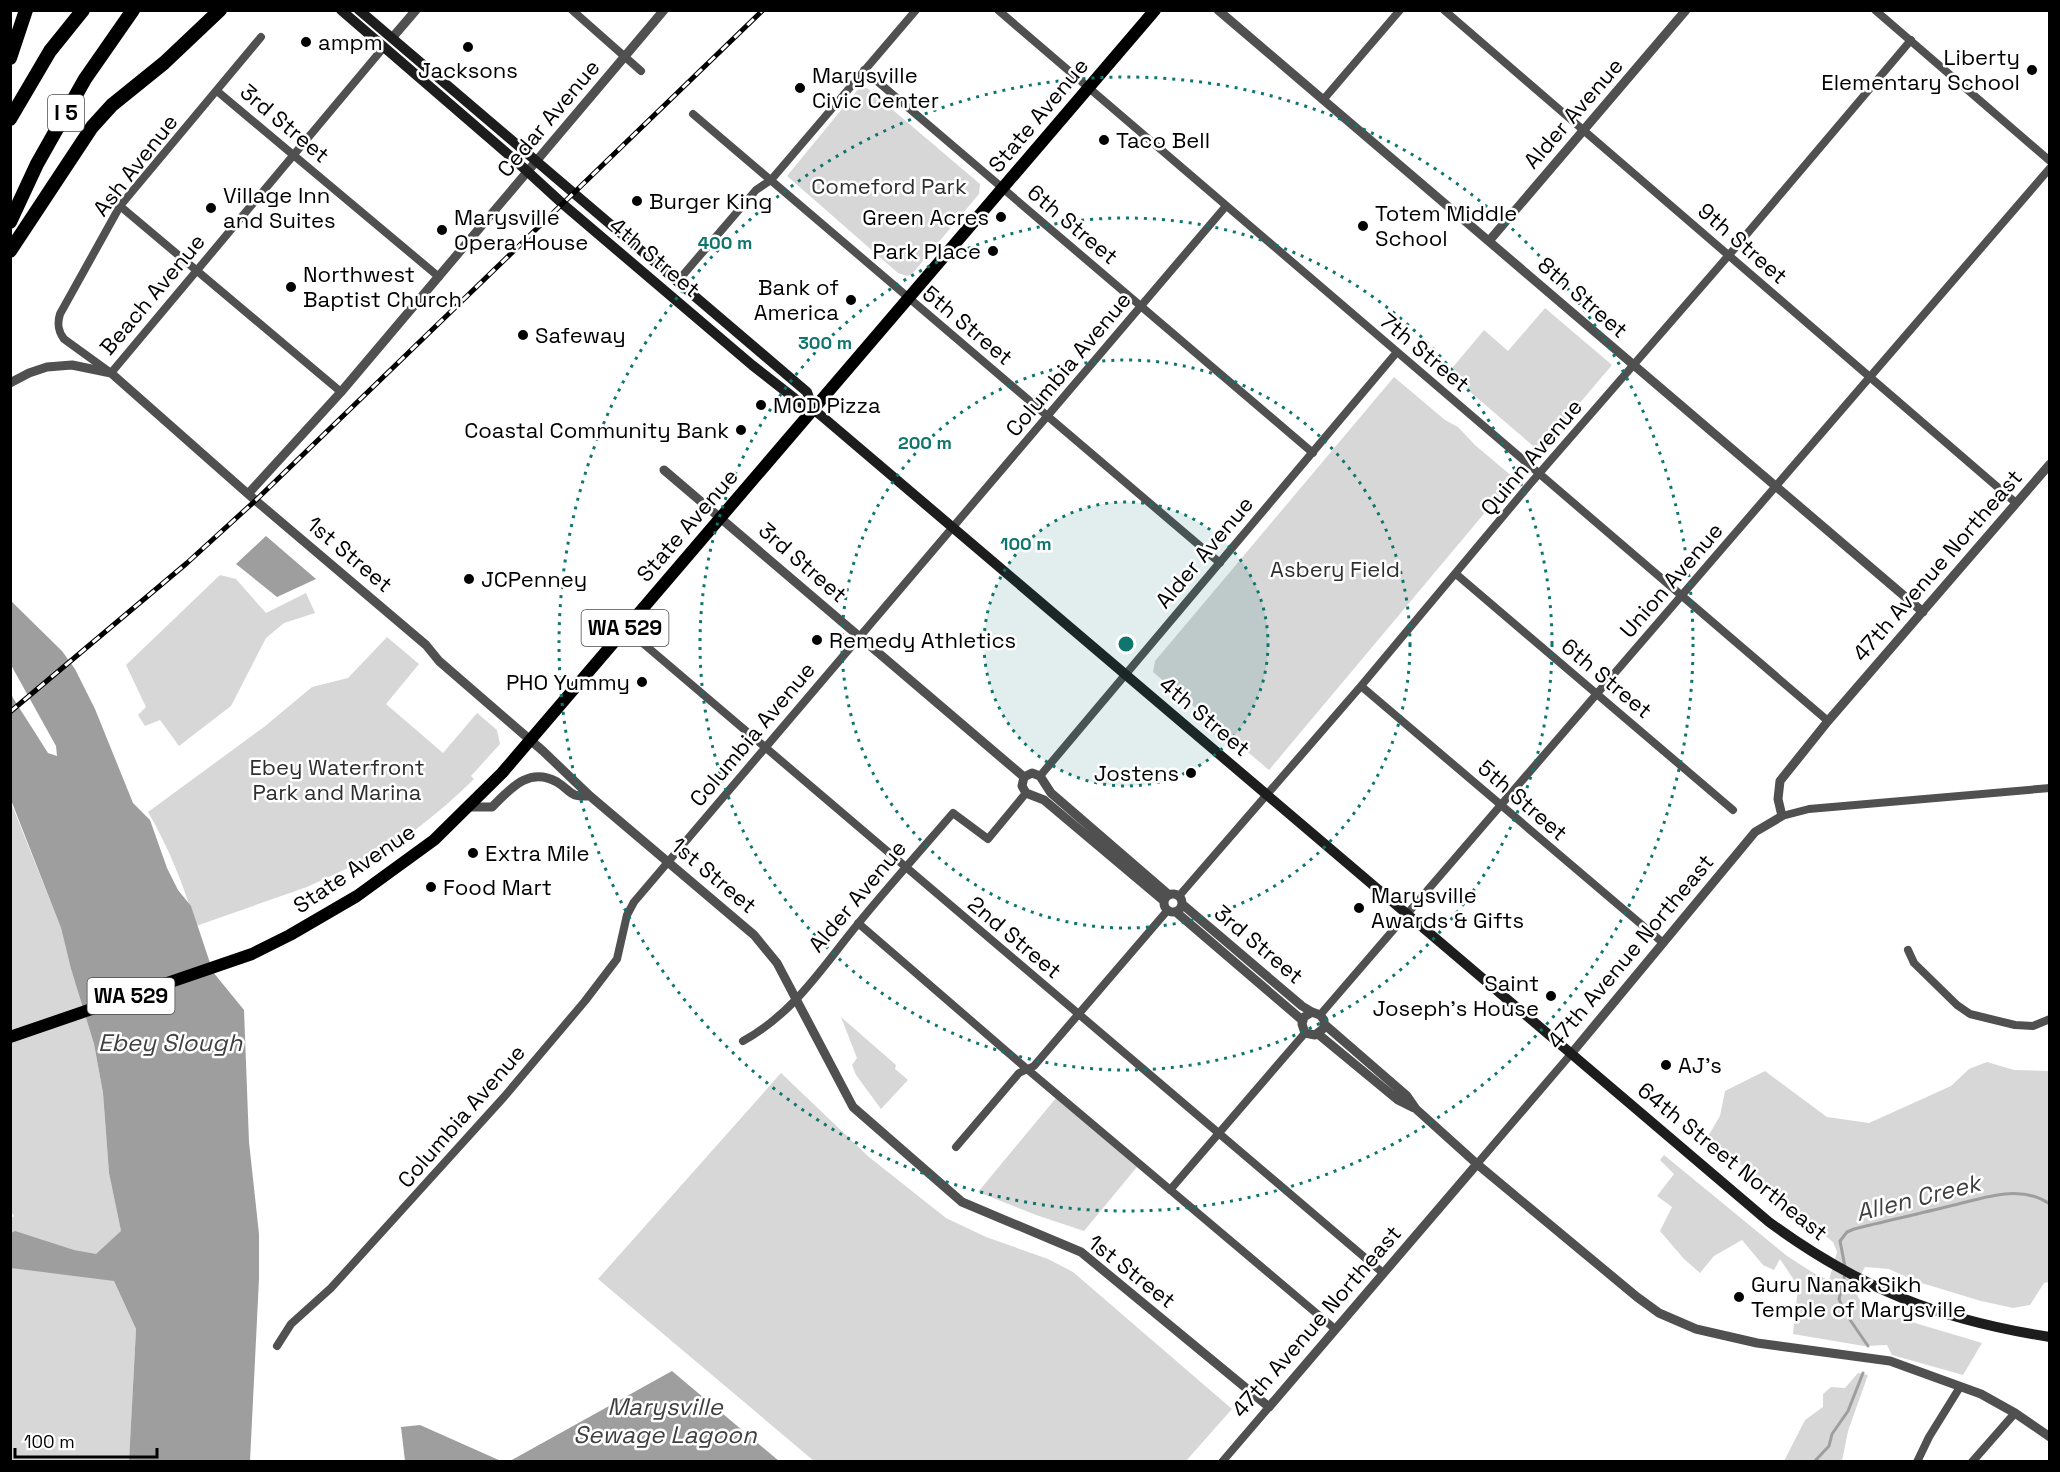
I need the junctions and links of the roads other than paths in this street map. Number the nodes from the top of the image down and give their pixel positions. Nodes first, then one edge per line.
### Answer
1 (26, 10) edge
2 (83, 10) edge
3 (133, 10) edge
4 (220, 10) edge
5 (341, 10) edge
6 (359, 10) edge
7 (416, 10) edge
8 (572, 10) edge
9 (664, 10) edge
10 (916, 10) edge
11 (998, 10) edge
12 (1155, 10) edge
13 (1218, 10) edge
14 (1400, 10) edge
15 (1444, 10) edge
16 (1686, 10) edge
17 (1875, 10) edge
18 (261, 37) dead end
19 (392, 38) junction
20 (1911, 40) junction
21 (384, 47) junction
22 (625, 56) junction
23 (10, 58) edge
24 (864, 70) junction
25 (641, 71) dead end
26 (1088, 88) junction
27 (217, 91) junction
28 (1323, 100) junction
29 (693, 114) dead end
30 (10, 119) edge
31 (1584, 130) junction
32 (294, 156) junction
33 (537, 161) junction
34 (2049, 161) edge
35 (2049, 168) edge
36 (528, 172) junction
37 (771, 180) junction
38 (1004, 189) junction
39 (120, 206) junction
40 (1226, 206) junction
41 (10, 222) edge
42 (1489, 242) junction
43 (10, 251) edge
44 (1729, 255) junction
45 (625, 257) junction
46 (196, 271) junction
47 (439, 277) junction
48 (677, 282) junction
49 (910, 298) junction
50 (1141, 306) junction
51 (1397, 352) junction
52 (1633, 365) junction
53 (111, 373) junction
54 (1870, 377) junction
55 (10, 382) edge
56 (341, 392) junction
57 (813, 409) junction
58 (1047, 416) junction
59 (1313, 453) junction
60 (2049, 464) edge
61 (664, 470) dead end
62 (1540, 473) junction
63 (1775, 487) junction
64 (248, 494) junction
65 (2016, 503) junction
66 (721, 517) junction
67 (952, 527) junction
68 (1220, 563) junction
69 (1456, 574) junction
70 (1681, 596) junction
71 (1923, 612) junction
72 (625, 628) junction
73 (859, 636) junction
74 (1126, 675) junction
75 (1361, 686) junction
76 (1598, 693) junction
77 (1828, 722) junction
78 (530, 740) junction
79 (764, 748) junction
80 (1024, 777) junction
81 (1042, 780) junction
82 (2049, 788) edge
83 (1026, 794) junction
84 (1267, 795) junction
85 (590, 796) junction
86 (1036, 796) junction
87 (1501, 805) junction
88 (468, 807) junction
89 (1733, 810) dead end
90 (1782, 816) junction
91 (668, 862) junction
92 (906, 868) junction
93 (1173, 903) junction
94 (1407, 914) junction
95 (858, 923) junction
96 (1662, 942) junction
97 (1908, 950) dead end
98 (796, 1001) junction
99 (1316, 1014) junction
100 (1078, 1015) junction
101 (2049, 1019) edge
102 (1302, 1020) junction
103 (1324, 1024) junction
104 (1305, 1033) junction
105 (1318, 1034) junction
106 (10, 1037) edge
107 (743, 1041) dead end
108 (1571, 1054) junction
109 (1027, 1069) junction
110 (1416, 1109) junction
111 (1219, 1134) junction
112 (956, 1147) dead end
113 (1477, 1164) junction
114 (1170, 1190) junction
115 (1383, 1273) junction
116 (1335, 1329) junction
117 (2049, 1337) edge
118 (276, 1346) dead end
119 (1960, 1387) junction
120 (1269, 1407) junction
121 (2015, 1413) junction
122 (2049, 1437) edge
123 (1222, 1461) edge
124 (1917, 1461) edge
125 (1972, 1461) edge

1 - 23 highway
2 - 30 highway, I 5
3 - 41 highway, I 5
4 - 43 highway
5 - 21 main road, 4th Street
6 - 19 main road, 4th Street
7 - 19 street
8 - 22 street
9 - 22 street, Cedar Avenue
10 - 24 street
11 - 26 street, 7th Street
12 - 26 main road, State Avenue
13 - 28 street, 8th Street
14 - 28 street
15 - 31 street, 9th Street
16 - 31 street, Alder Avenue
17 - 20 street
18 - 27 street, Ash Avenue
19 - 33 main road, 4th Street
20 - 34 street
20 - 44 street, Quinn Avenue
21 - 32 street, Beach Avenue
21 - 36 main road, 4th Street
22 - 25 street
22 - 33 street, Cedar Avenue
24 - 37 street
24 - 38 street, 6th Street
26 - 38 main road, State Avenue
26 - 40 street, 7th Street
27 - 32 street, 3rd Street
27 - 39 street, Ash Avenue
28 - 42 street, 8th Street
29 - 37 street, 5th Street
31 - 42 street, Alder Avenue
31 - 44 street, 9th Street
32 - 46 street, Beach Avenue
32 - 47 street, 3rd Street
33 - 36 street, Cedar Avenue
33 - 48 main road, 4th Street
35 - 54 street, Union Avenue
36 - 45 main road, 4th Street
36 - 47 street, Cedar Avenue
37 - 48 street
37 - 49 street, 5th Street
38 - 49 main road, State Avenue
38 - 50 street, 6th Street
39 - 46 street
39 - 53 street, Ash Avenue
40 - 50 street, Columbia Avenue
40 - 51 street, 7th Street
42 - 52 street, 8th Street
44 - 52 street, Quinn Avenue
44 - 54 street, 9th Street
45 - 48 main road
45 - 57 main road, 4th Street
46 - 53 street, Beach Avenue
46 - 56 street
47 - 56 street, Cedar Avenue
48 - 57 main road, 4th Street
49 - 57 main road, State Avenue
49 - 58 street, 5th Street
50 - 58 street, Columbia Avenue
50 - 59 street, 6th Street
51 - 59 street, Alder Avenue
51 - 62 street, 7th Street
52 - 62 street, Quinn Avenue
52 - 63 street, 8th Street
53 - 55 street
53 - 64 street, 1st Street
54 - 63 street, Union Avenue
54 - 65 street, 9th Street
56 - 64 street, Cedar Avenue
57 - 66 main road, State Avenue / WA 529
57 - 67 main road, 4th Street
58 - 67 street, Columbia Avenue
58 - 68 street, 5th Street
59 - 68 street, Alder Avenue
60 - 65 street, 47th Avenue Northeast
61 - 66 street, 3rd Street
62 - 69 street, Quinn Avenue
62 - 70 street, 7th Street
63 - 70 street, Union Avenue
63 - 71 street, 8th Street
64 - 78 street, 1st Street
65 - 71 street, 47th Avenue Northeast
66 - 72 main road, State Avenue / WA 529
66 - 73 street, 3rd Street
67 - 73 street, Columbia Avenue
67 - 74 main road, 4th Street
68 - 74 street, Alder Avenue
69 - 75 street, Quinn Avenue
69 - 76 street, 6th Street
70 - 76 street, Union Avenue
70 - 77 street, 7th Street
71 - 77 street, 47th Avenue Northeast
72 - 78 main road, State Avenue / WA 529
72 - 79 street, 2nd Street
73 - 79 street, Columbia Avenue
73 - 80 street, 3rd Street
74 - 81 street, Alder Avenue
74 - 84 main road, 4th Street
75 - 84 street, Quinn Avenue
75 - 87 street, 5th Street
76 - 87 street, Union Avenue
76 - 89 street, 6th Street
77 - 90 street, 47th Avenue Northeast
78 - 85 street, 1st Street
78 - 88 main road, State Avenue / WA 529
79 - 91 street, Columbia Avenue
79 - 92 street, 2nd Street
80 - 81 street
80 - 83 street
81 - 86 street
81 - 93 street, 3rd Street
82 - 90 street
83 - 86 street
83 - 92 street, Alder Avenue
84 - 93 street, Quinn Avenue
84 - 94 main road, 4th Street
85 - 88 street
85 - 91 street, 1st Street
86 - 93 street, 3rd Street
87 - 94 street, Union Avenue
87 - 96 street, 5th Street
88 - 106 main road, State Avenue / WA 529
90 - 96 street, 47th Avenue Northeast
91 - 98 street, 1st Street
91 - 118 street, Columbia Avenue
92 - 95 street, Alder Avenue
92 - 100 street, 2nd Street
93 - 99 street, 3rd Street
93 - 100 street, Quinn Avenue
93 - 102 street, 3rd Street
94 - 99 street, Union Avenue
94 - 108 main road, 4th Street
95 - 98 street, Alder Avenue
95 - 109 street
96 - 108 street, 47th Avenue Northeast
97 - 101 street
98 - 107 street
98 - 120 street, 1st Street
99 - 102 street
99 - 103 street
100 - 109 street, Quinn Avenue
100 - 111 street, 2nd Street
102 - 104 street
103 - 105 street
103 - 110 street
104 - 105 street
104 - 111 street
105 - 110 street
108 - 113 street, 47th Avenue Northeast
108 - 117 main road, 64th Street Northeast
109 - 112 street, Quinn Avenue
109 - 114 street
110 - 113 street
111 - 114 street
111 - 115 street, 2nd Street
113 - 115 street, 47th Avenue Northeast
113 - 119 street
114 - 116 street
115 - 116 street, 47th Avenue Northeast
116 - 120 street, 47th Avenue Northeast
119 - 121 street
119 - 124 street
120 - 123 street, 47th Avenue Northeast
121 - 122 street
121 - 125 street

